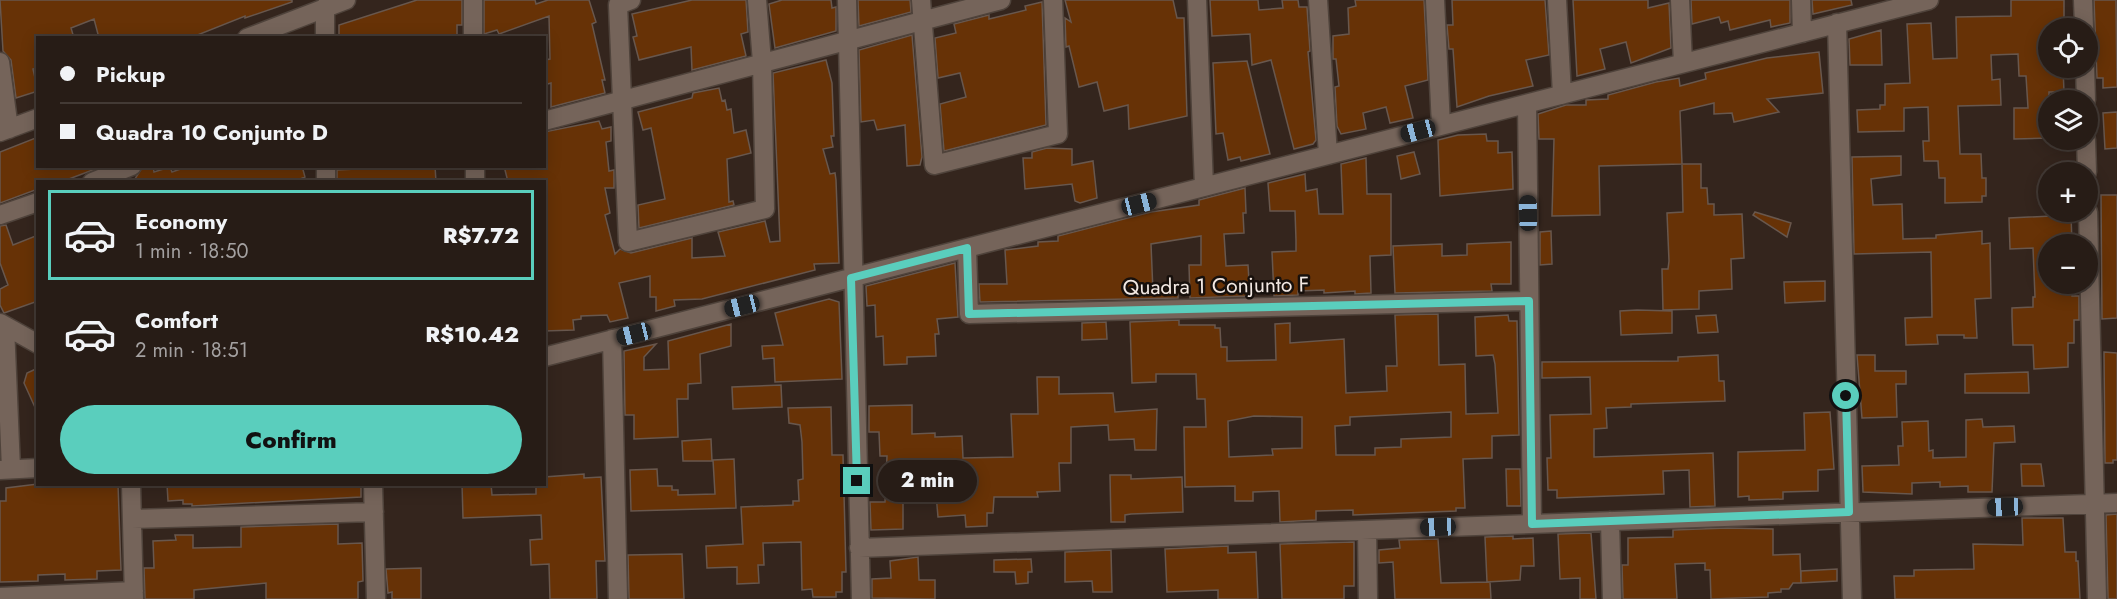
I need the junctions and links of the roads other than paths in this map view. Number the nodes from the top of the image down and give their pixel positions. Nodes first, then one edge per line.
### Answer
1 (346, 0) edge
2 (473, 0) edge
3 (631, 0) edge
4 (758, 0) edge
5 (846, 0) edge
6 (921, 0) edge
7 (1001, 0) edge
8 (1053, 0) edge
9 (1197, 0) edge
10 (1318, 0) edge
11 (1435, 0) edge
12 (1557, 0) edge
13 (1680, 0) edge
14 (1801, 0) edge
15 (1926, 0) edge
16 (2083, 0) edge
17 (325, 8) junction
18 (2084, 18) edge
19 (921, 21) junction
20 (1838, 23) junction
21 (1802, 33) junction
22 (252, 36) edge
23 (325, 36) edge
24 (473, 36) edge
25 (847, 39) junction
26 (762, 62) junction
27 (0, 63) edge
28 (1683, 63) junction
29 (1562, 95) junction
30 (621, 100) junction
31 (1527, 104) junction
32 (36, 119) edge
33 (546, 120) edge
34 (1441, 126) junction
35 (4, 130) edge
36 (1328, 155) junction
37 (127, 168) edge
38 (97, 180) edge
39 (1204, 187) junction
40 (36, 203) edge
41 (0, 216) edge
42 (2088, 222) edge
43 (967, 248) junction
44 (851, 278) junction
45 (1529, 301) junction
46 (3, 325) edge
47 (612, 339) junction
48 (36, 342) edge
49 (546, 356) edge
50 (36, 468) edge
51 (6, 469) edge
52 (131, 486) edge
53 (373, 486) edge
54 (2117, 502) edge
55 (2094, 503) junction
56 (374, 512) junction
57 (1849, 512) junction
58 (132, 519) junction
59 (1610, 521) junction
60 (1532, 524) junction
61 (1366, 530) junction
62 (859, 548) junction
63 (134, 595) edge
64 (0, 597) edge
65 (376, 599) edge
66 (618, 599) edge
67 (861, 599) edge
68 (1368, 599) edge
69 (1612, 599) edge
70 (1851, 599) edge
71 (2097, 599) edge

1 - 17 street
2 - 24 street
3 - 30 street
4 - 26 street
5 - 25 street
6 - 19 street
7 - 19 street
8 - 19 street
9 - 39 street
10 - 36 street
11 - 34 street
12 - 29 street
13 - 28 street
14 - 21 street
15 - 20 street
16 - 18 street
17 - 22 street
17 - 23 street
19 - 25 street
20 - 21 street
20 - 57 street
21 - 28 street
25 - 26 street
25 - 44 street
26 - 30 street
26 - 30 street
27 - 35 street
28 - 29 street
29 - 31 street
30 - 33 street
31 - 34 street
31 - 45 street
32 - 35 street
34 - 36 street
36 - 39 street
37 - 38 street
39 - 43 street
40 - 41 street
42 - 55 street
43 - 44 street
43 - 45 street, Quadra 1 Conjunto F
44 - 47 street
44 - 62 street
45 - 60 street
46 - 48 street
46 - 51 street
47 - 49 street
47 - 66 street
50 - 51 street
52 - 58 street
53 - 56 street
54 - 55 street
55 - 57 street
55 - 71 street
56 - 58 street
56 - 65 street
57 - 59 street
57 - 70 street
58 - 63 street
59 - 60 street
59 - 69 street
60 - 61 street
61 - 62 street
61 - 68 street
62 - 67 street
63 - 64 street

